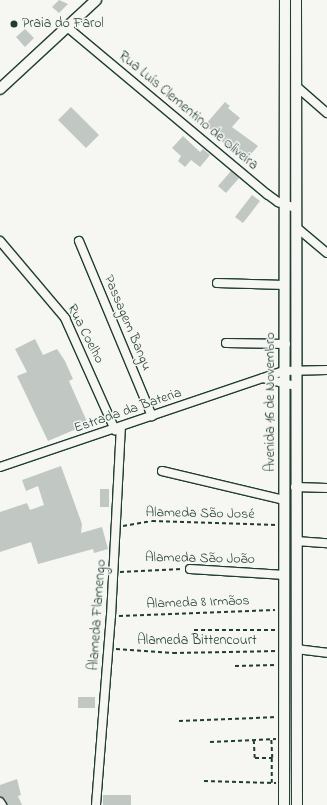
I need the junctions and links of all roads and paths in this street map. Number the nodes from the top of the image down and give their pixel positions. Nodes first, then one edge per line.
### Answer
1 (96, 0) edge
2 (285, 0) edge
3 (296, 0) edge
4 (67, 27) junction
5 (296, 86) junction
6 (0, 89) edge
7 (327, 113) edge
8 (291, 206) junction
9 (296, 227) junction
10 (0, 241) edge
11 (79, 241) dead end
12 (327, 253) edge
13 (217, 283) dead end
14 (284, 285) junction
15 (226, 343) dead end
16 (286, 344) junction
17 (295, 370) junction
18 (327, 370) edge
19 (284, 371) junction
20 (263, 378) junction
21 (284, 385) junction
22 (295, 386) junction
23 (152, 416) junction
24 (118, 428) junction
25 (0, 467) edge
26 (162, 472) dead end
27 (296, 487) junction
28 (327, 488) edge
29 (284, 500) junction
30 (284, 525) junction
31 (117, 526) junction
32 (296, 541) junction
33 (327, 543) edge
34 (190, 569) joint
35 (114, 572) junction
36 (285, 575) junction
37 (285, 609) junction
38 (111, 616) junction
39 (194, 630) dead end
40 (285, 630) junction
41 (108, 649) junction
42 (296, 649) junction
43 (285, 651) junction
44 (327, 653) edge
45 (285, 664) junction
46 (235, 666) dead end
47 (285, 717) junction
48 (179, 721) dead end
49 (271, 739) junction
50 (284, 739) junction
51 (254, 740) junction
52 (210, 742) dead end
53 (272, 758) junction
54 (204, 781) dead end
55 (272, 783) junction
56 (284, 783) junction
57 (0, 802) edge
58 (2, 805) edge
59 (96, 805) edge
60 (284, 805) edge
61 (297, 805) edge

1 - 4 main road
2 - 8 main road, Avenida 16 de Novembro
3 - 5 main road, Avenida 16 de Novembro
4 - 6 main road
4 - 8 street, Rua Luís Clementino de Oliveira
5 - 7 street
5 - 8 main road, Avenida 16 de Novembro
8 - 9 main road, Avenida 16 de Novembro
8 - 14 main road, Avenida 16 de Novembro
9 - 12 street
9 - 17 main road, Avenida 16 de Novembro
10 - 24 street, Rua Coelho
11 - 23 street, Passagem Bangu
13 - 14 street
14 - 16 main road, Avenida 16 de Novembro
15 - 16 street
16 - 19 main road, Avenida 16 de Novembro
17 - 18 street, Estrada da Bateria
17 - 19 street, Estrada da Bateria
17 - 22 main road, Avenida 16 de Novembro
19 - 20 street, Estrada da Bateria
19 - 21 main road, Avenida 16 de Novembro
20 - 21 street
20 - 23 street, Estrada da Bateria
21 - 22 street
21 - 29 main road, Avenida 16 de Novembro
22 - 27 main road, Avenida 16 de Novembro
23 - 24 street, Estrada da Bateria
24 - 25 street, Estrada da Bateria
24 - 31 street, Alameda Flamengo
26 - 29 street
27 - 28 street
27 - 32 main road, Avenida 16 de Novembro
29 - 30 main road, Avenida 16 de Novembro
30 - 31 path, Alameda São José
30 - 36 main road, Avenida 16 de Novembro
31 - 35 street, Alameda Flamengo
32 - 33 street
32 - 42 main road, Avenida 16 de Novembro
34 - 35 path, Alameda São João
34 - 36 street, Alameda São João
35 - 38 street, Alameda Flamengo
36 - 37 main road, Avenida 16 de Novembro
37 - 38 path, Alameda 8 Irmãos
37 - 40 main road, Avenida 16 de Novembro
38 - 41 street, Alameda Flamengo
39 - 40 path
40 - 43 main road, Avenida 16 de Novembro
41 - 43 path, Alameda Bittencourt
41 - 59 street, Alameda Flamengo
42 - 44 street
42 - 61 main road, Avenida 16 de Novembro
43 - 45 main road, Avenida 16 de Novembro
45 - 46 path
45 - 47 main road, Avenida 16 de Novembro
47 - 48 path
47 - 50 main road, Avenida 16 de Novembro
49 - 50 path
49 - 51 path
49 - 53 path
50 - 56 main road, Avenida 16 de Novembro
51 - 52 path
51 - 53 path
53 - 55 path
54 - 55 path
55 - 56 path
56 - 60 main road, Avenida 16 de Novembro
57 - 58 street

